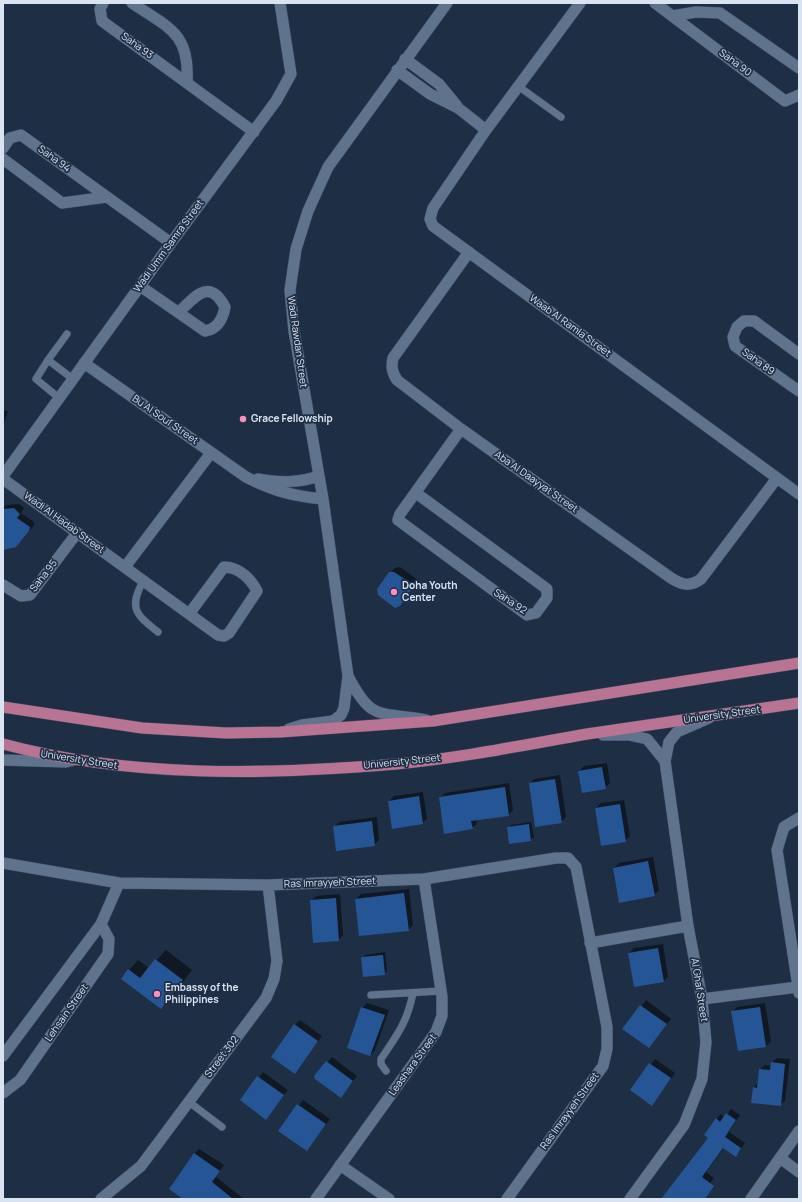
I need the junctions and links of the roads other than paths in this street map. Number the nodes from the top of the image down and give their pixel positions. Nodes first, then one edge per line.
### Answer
1 (103, 3) edge
2 (132, 3) edge
3 (280, 3) edge
4 (447, 3) edge
5 (580, 3) edge
6 (655, 3) edge
7 (672, 16) junction
8 (405, 59) junction
9 (799, 68) edge
10 (397, 70) junction
11 (187, 82) junction
12 (518, 86) junction
13 (799, 95) edge
14 (458, 108) junction
15 (561, 117) dead end
16 (486, 130) junction
17 (254, 132) junction
18 (3, 148) edge
19 (3, 160) edge
20 (107, 197) junction
21 (171, 243) junction
22 (469, 252) junction
23 (140, 286) junction
24 (179, 312) dead end
25 (67, 334) dead end
26 (799, 354) edge
27 (48, 360) junction
28 (84, 363) junction
29 (72, 379) junction
30 (799, 391) edge
31 (59, 398) junction
32 (461, 429) junction
33 (211, 453) junction
34 (319, 476) junction
35 (3, 477) edge
36 (246, 477) junction
37 (777, 478) junction
38 (416, 493) junction
39 (799, 494) edge
40 (323, 499) junction
41 (77, 533) junction
42 (125, 567) junction
43 (143, 581) junction
44 (3, 584) edge
45 (189, 614) junction
46 (158, 632) dead end
47 (799, 663) edge
48 (348, 676) junction
49 (799, 703) edge
50 (3, 707) edge
51 (712, 716) junction
52 (433, 721) junction
53 (280, 732) junction
54 (588, 734) junction
55 (3, 744) edge
56 (3, 760) edge
57 (74, 760) junction
58 (665, 761) junction
59 (799, 818) edge
60 (3, 863) edge
61 (424, 879) junction
62 (119, 883) junction
63 (268, 885) junction
64 (101, 924) junction
65 (688, 926) junction
66 (590, 943) junction
67 (799, 990) edge
68 (441, 991) junction
69 (412, 993) junction
70 (371, 995) dead end
71 (702, 999) junction
72 (3, 1056) edge
73 (386, 1070) dead end
74 (3, 1093) edge
75 (189, 1102) junction
76 (222, 1126) dead end
77 (799, 1131) edge
78 (780, 1158) junction
79 (340, 1165) junction
80 (799, 1172) edge
81 (101, 1199) edge
82 (316, 1199) edge
83 (389, 1199) edge
84 (507, 1199) edge
85 (630, 1199) edge
86 (751, 1199) edge

1 - 11 street, Saha 93
2 - 11 street
3 - 17 street, Wadi Umm Samra Street
4 - 8 street, Wadi Rawdan Street
5 - 12 street, Waab Al Ramla Street
6 - 7 street, Saha 90
7 - 9 street
7 - 13 street, Saha 90
8 - 10 street, Wadi Rawdan Street
8 - 14 street
10 - 14 street
10 - 34 street, Wadi Rawdan Street
11 - 17 street, Saha 93
12 - 15 lane
12 - 16 street, Waab Al Ramla Street
14 - 16 street
16 - 22 street, Waab Al Ramla Street
17 - 21 street, Wadi Umm Samra Street
18 - 20 street, Saha 94
19 - 20 street
20 - 21 street, Saha 94
21 - 23 street, Wadi Umm Samra Street
22 - 32 street, Aba Al Daayyat Street
22 - 37 street, Waab Al Ramla Street
23 - 24 street
23 - 28 street, Wadi Umm Samra Street
25 - 27 lane
26 - 30 street, Saha 89
27 - 29 lane
27 - 31 lane
28 - 29 street, Wadi Umm Samra Street
28 - 33 street, Bu Al Souf Street
29 - 31 street, Wadi Umm Samra Street
31 - 35 street, Wadi Umm Samra Street
32 - 37 street, Aba Al Daayyat Street
32 - 38 street, Saha 92
33 - 36 street, Bu Al Souf Street
33 - 42 street
34 - 36 street, Bu Al Souf Street
34 - 40 street, Wadi Rawdan Street
35 - 41 street, Wadi Al Hadab Street
36 - 40 street, Bu Al Souf Street
37 - 39 street, Waab Al Ramla Street
38 - 38 street, Saha 92
40 - 48 street, Wadi Rawdan Street
41 - 42 street, Wadi Al Hadab Street
41 - 44 street, Saha 95
42 - 43 street, Wadi Al Hadab Street
43 - 45 street, Wadi Al Hadab Street
43 - 46 lane
45 - 45 street, Wadi Al Hadab Street
47 - 52 main road
48 - 52 street, Wadi Rawdan Street
48 - 53 street, Wadi Rawdan Street
49 - 51 main road, University Street
50 - 53 main road
51 - 54 main road, University Street
51 - 58 street, Al Ghaf Street
52 - 53 main road
54 - 57 main road, University Street
54 - 58 street
55 - 57 main road, University Street
56 - 57 street
58 - 65 street, Al Ghaf Street
59 - 67 street
60 - 62 street, Ras Imrayyeh Street
61 - 63 street, Ras Imrayyeh Street
61 - 66 street, Ras Imrayyeh Street
61 - 68 street, Leashara Street
62 - 63 street, Ras Imrayyeh Street
62 - 64 street
63 - 75 street, Street 302
64 - 72 street
64 - 74 street, Lehsain Street
65 - 66 street
65 - 71 street, Al Ghaf Street
66 - 84 street, Ras Imrayyeh Street
67 - 71 street
68 - 69 lane
68 - 79 street, Leashara Street
69 - 70 lane
69 - 73 lane
71 - 85 street, Al Ghaf Street
75 - 76 lane
75 - 81 street, Street 302
77 - 78 street
78 - 80 street
78 - 86 street
79 - 82 street, Leashara Street
79 - 83 street

